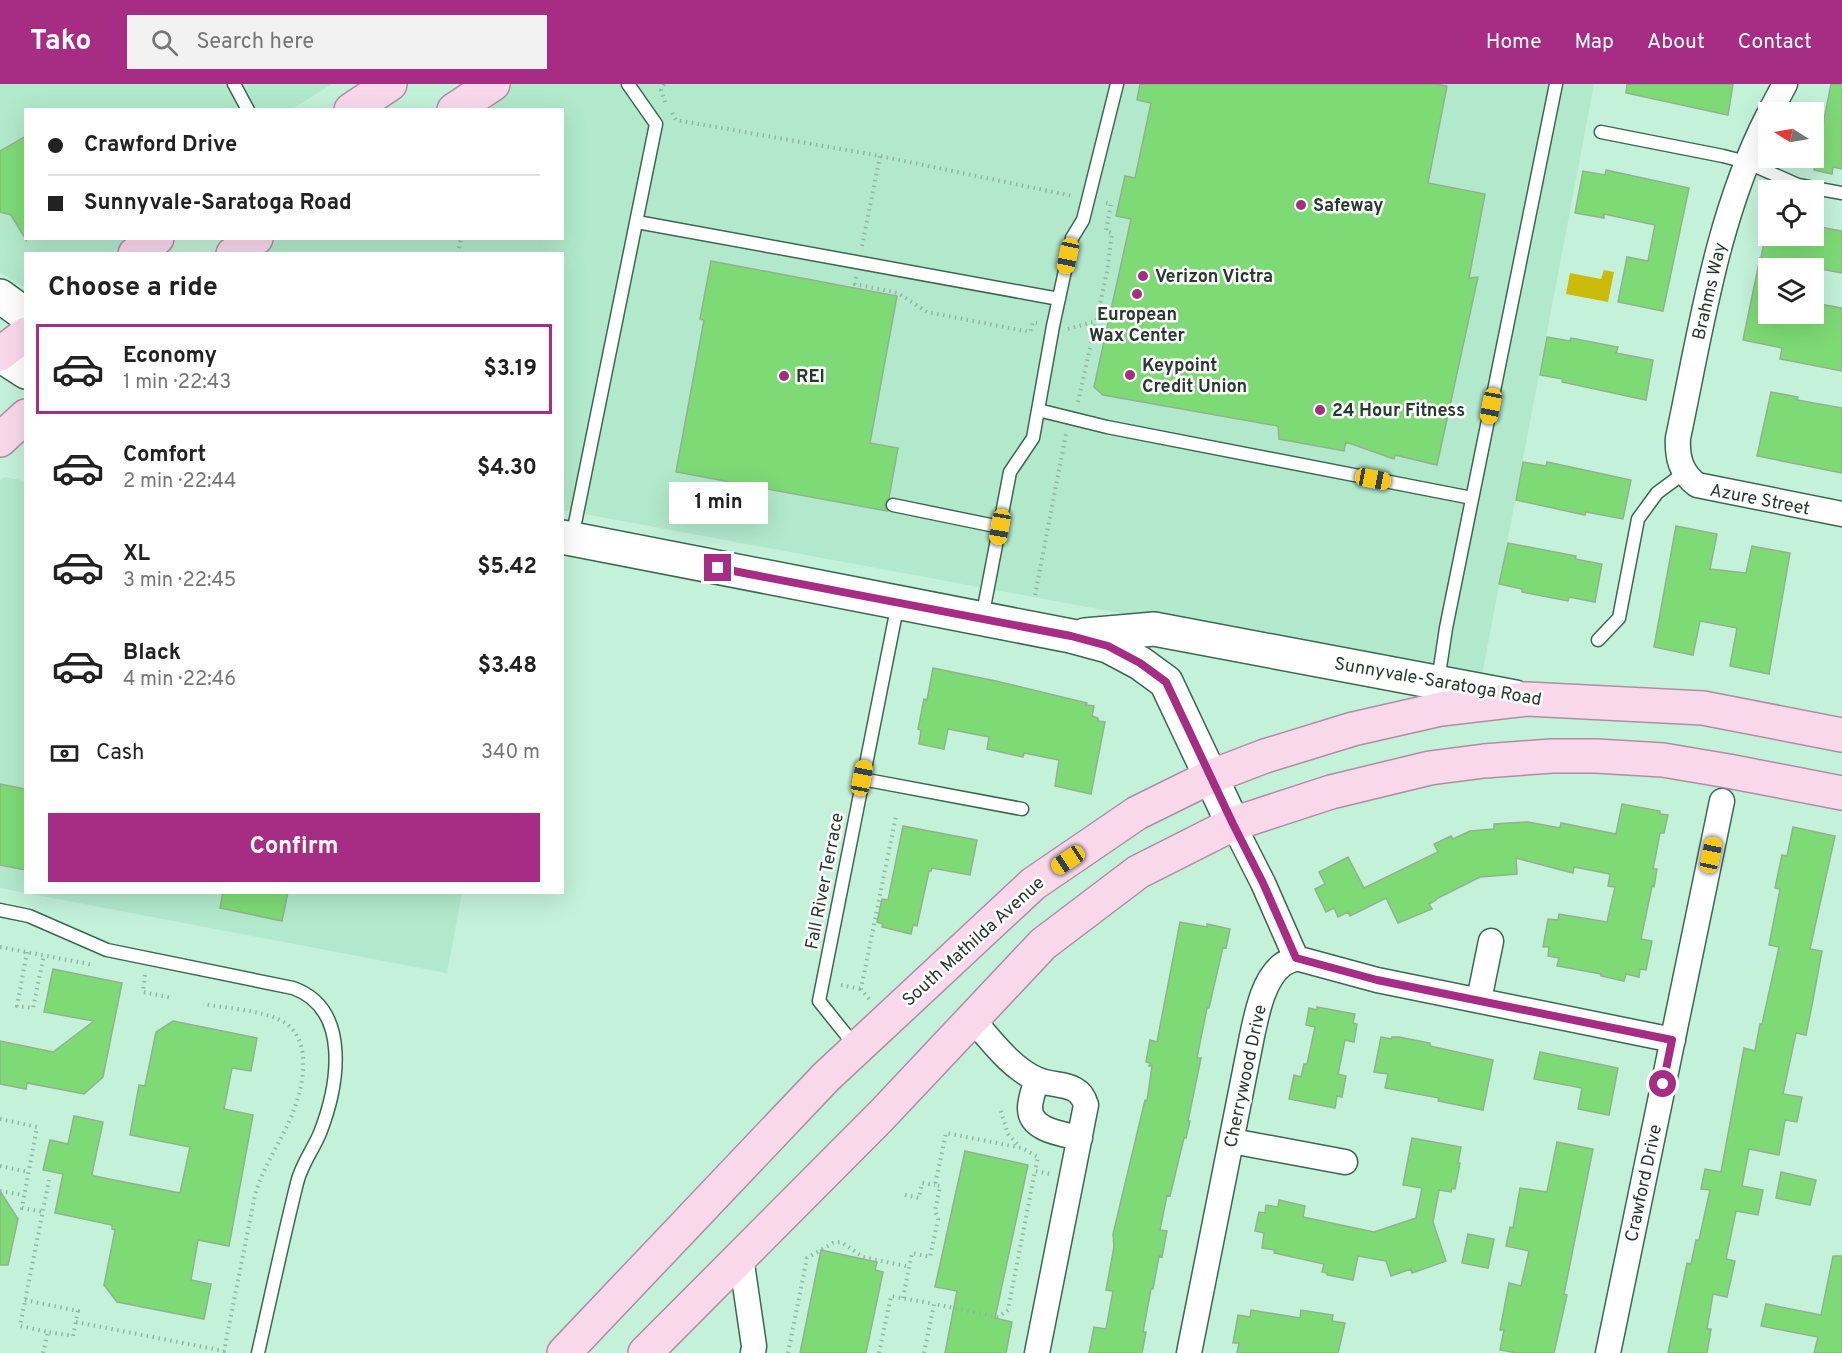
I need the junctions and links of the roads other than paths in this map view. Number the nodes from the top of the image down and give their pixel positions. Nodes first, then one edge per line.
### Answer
1 (234, 84) edge
2 (390, 84) edge
3 (493, 84) edge
4 (628, 84) edge
5 (1117, 84) edge
6 (1556, 84) edge
7 (1785, 84) edge
8 (1775, 102) edge
9 (247, 108) edge
10 (354, 108) edge
11 (457, 108) edge
12 (1600, 132) dead end
13 (1758, 137) edge
14 (1746, 162) junction
15 (1842, 193) edge
16 (637, 222) junction
17 (154, 240) edge
18 (253, 240) edge
19 (138, 252) edge
20 (236, 252) edge
21 (0, 296) edge
22 (1059, 299) junction
23 (24, 314) edge
24 (24, 336) edge
25 (0, 354) edge
26 (24, 371) edge
27 (1038, 410) junction
28 (24, 418) edge
29 (0, 440) edge
30 (1684, 472) junction
31 (1472, 498) junction
32 (893, 505) dead end
33 (1842, 514) edge
34 (1000, 527) junction
35 (567, 538) edge
36 (898, 603) junction
37 (982, 620) junction
38 (1071, 636) junction
39 (1598, 640) dead end
40 (1438, 683) junction
41 (1527, 699) junction
42 (1842, 735) edge
43 (1210, 777) junction
44 (862, 778) junction
45 (1842, 793) edge
46 (1722, 801) dead end
47 (1022, 809) dead end
48 (1233, 824) junction
49 (0, 910) edge
50 (1491, 941) dead end
51 (1296, 958) junction
52 (1479, 1000) junction
53 (972, 1019) junction
54 (1672, 1040) junction
55 (857, 1048) junction
56 (1037, 1080) junction
57 (1080, 1138) junction
58 (1232, 1141) junction
59 (1345, 1162) dead end
60 (741, 1257) junction
61 (258, 1353) edge
62 (564, 1353) edge
63 (645, 1353) edge
64 (753, 1353) edge
65 (1037, 1353) edge
66 (1189, 1353) edge
67 (1608, 1353) edge

1 - 9 lane
2 - 10 main road
3 - 11 main road
4 - 16 lane
5 - 22 lane
6 - 31 lane
7 - 8 street, Brahms Way
12 - 14 lane
13 - 14 street, Brahms Way
14 - 15 lane
14 - 30 street, Brahms Way
16 - 22 lane
16 - 35 lane
17 - 19 main road
18 - 20 main road
21 - 23 main road
22 - 27 lane
24 - 25 main road
25 - 26 main road
27 - 31 lane
27 - 34 lane
28 - 29 main road
30 - 33 street, Azure Street
30 - 39 lane
31 - 40 lane
32 - 34 lane
34 - 37 lane
35 - 36 main road, Sunnyvale-Saratoga Road
36 - 37 main road, Sunnyvale-Saratoga Road
36 - 44 lane, Fall River Terrace
37 - 38 main road, Sunnyvale-Saratoga Road
38 - 40 main road, Sunnyvale-Saratoga Road
38 - 43 main road, Sunnyvale-Saratoga Road
40 - 41 main road, Sunnyvale-Saratoga Road
41 - 42 main road, Sunnyvale-Saratoga Road
41 - 43 main road, South Mathilda Avenue
43 - 48 main road, Sunnyvale-Saratoga Road
43 - 55 main road, South Mathilda Avenue
44 - 47 lane
44 - 55 lane, Fall River Terrace
45 - 48 main road
46 - 54 street, Crawford Drive
48 - 51 street
48 - 53 main road
49 - 61 lane
50 - 52 street
51 - 52 street
51 - 58 street, Cherrywood Drive
52 - 54 street
53 - 56 street
53 - 60 main road
54 - 67 street, Crawford Drive
55 - 62 main road, South Mathilda Avenue
56 - 57 street
56 - 57 street
57 - 65 street
58 - 59 street
58 - 66 street, Cherrywood Drive
60 - 63 main road
60 - 64 street

